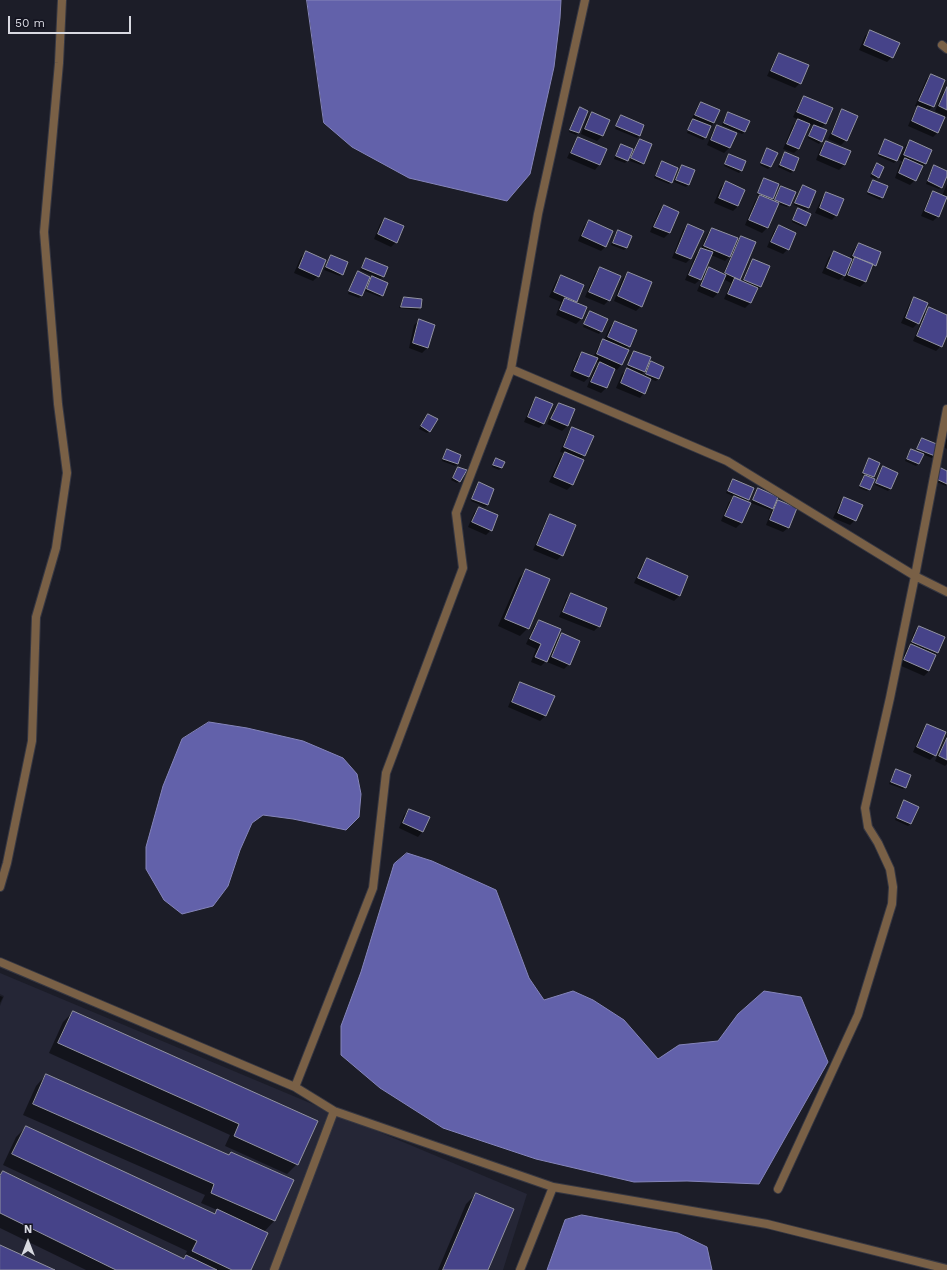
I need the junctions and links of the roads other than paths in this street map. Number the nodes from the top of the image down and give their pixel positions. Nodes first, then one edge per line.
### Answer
1 (62, 0) edge
2 (585, 0) edge
3 (511, 369) junction
4 (947, 409) edge
5 (915, 576) junction
6 (947, 592) edge
7 (0, 887) edge
8 (0, 962) edge
9 (295, 1087) junction
10 (334, 1111) junction
11 (552, 1187) junction
12 (778, 1189) dead end
13 (947, 1269) edge
14 (274, 1270) edge
15 (520, 1270) edge

1 - 7 street
2 - 3 street
3 - 5 street
3 - 9 street
4 - 5 street
5 - 6 street
5 - 12 street
8 - 9 street
9 - 10 street
10 - 11 street
10 - 14 street
11 - 13 street
11 - 15 street

